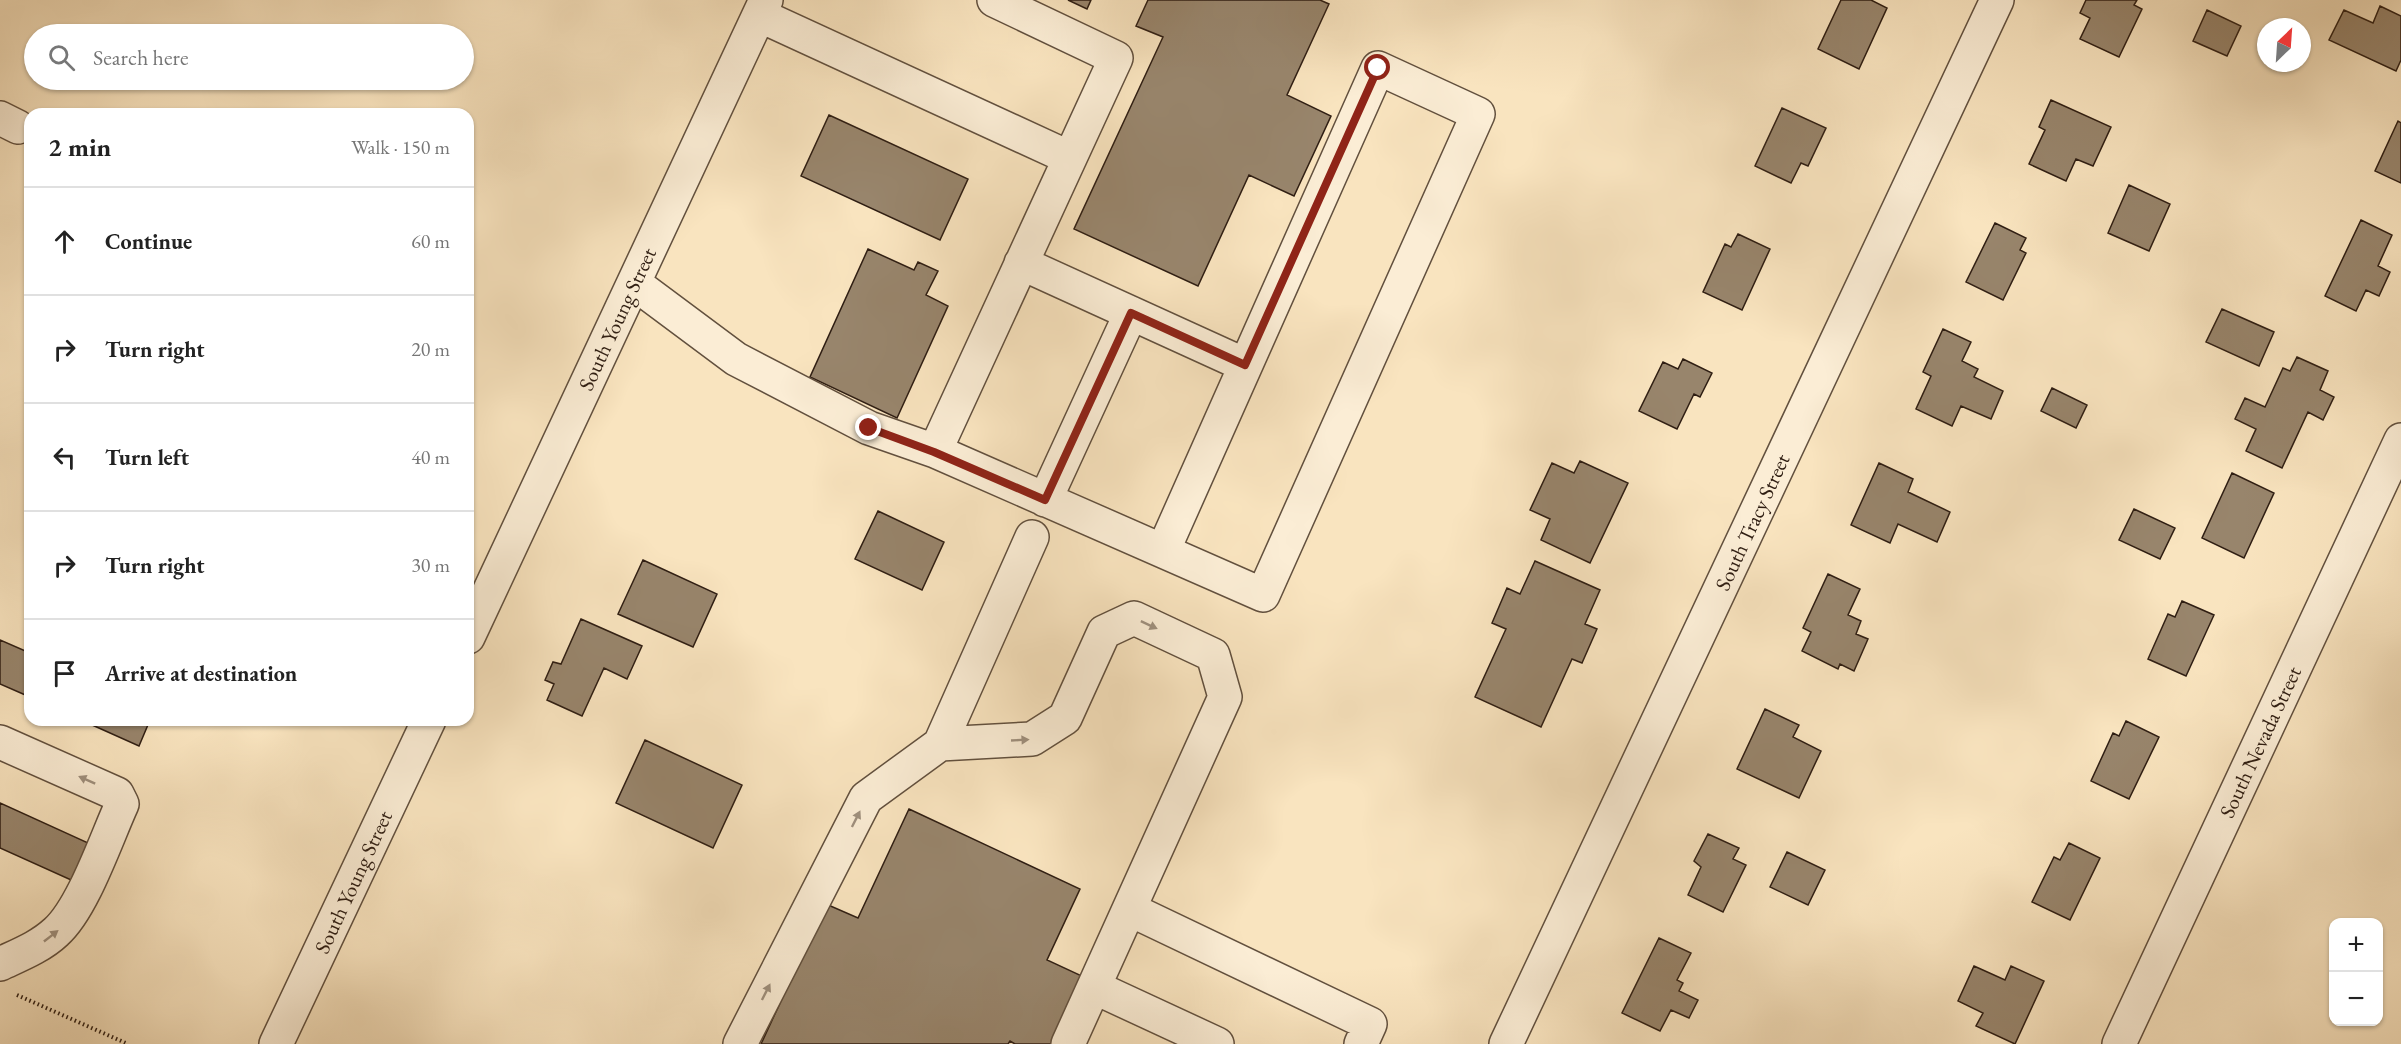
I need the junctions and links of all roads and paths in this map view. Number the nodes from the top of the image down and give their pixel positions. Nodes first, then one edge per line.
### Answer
1 (994, 0) edge
2 (1997, 0) edge
3 (763, 8) edge
4 (1070, 158) junction
5 (1021, 263) junction
6 (634, 284) junction
7 (1131, 313) junction
8 (1245, 365) junction
9 (2401, 440) edge
10 (934, 452) junction
11 (1045, 500) junction
12 (1032, 537) dead end
13 (1163, 551) junction
14 (474, 624) edge
15 (426, 726) edge
16 (0, 742) edge
17 (940, 744) junction
18 (1129, 909) junction
19 (5, 978) edge
20 (1094, 987) junction
21 (128, 1044) edge
22 (276, 1044) edge
23 (740, 1044) edge
24 (1068, 1044) edge
25 (1217, 1044) edge
26 (1361, 1044) edge
27 (1506, 1044) edge
28 (2119, 1044) edge

1 - 4 street
2 - 27 street, South Tracy Street
3 - 4 street
3 - 6 street, South Young Street
4 - 5 street
5 - 7 street
5 - 10 street
6 - 10 street
6 - 14 street, South Young Street
7 - 8 street
7 - 11 street
8 - 13 street
8 - 13 street
9 - 28 street, South Nevada Street
10 - 11 street
11 - 13 street
12 - 17 street
15 - 22 street, South Young Street
19 -> 16 street
17 -> 18 street
23 -> 17 street
18 - 20 street
18 - 26 street
19 - 21 path
20 - 24 street
20 - 25 street

